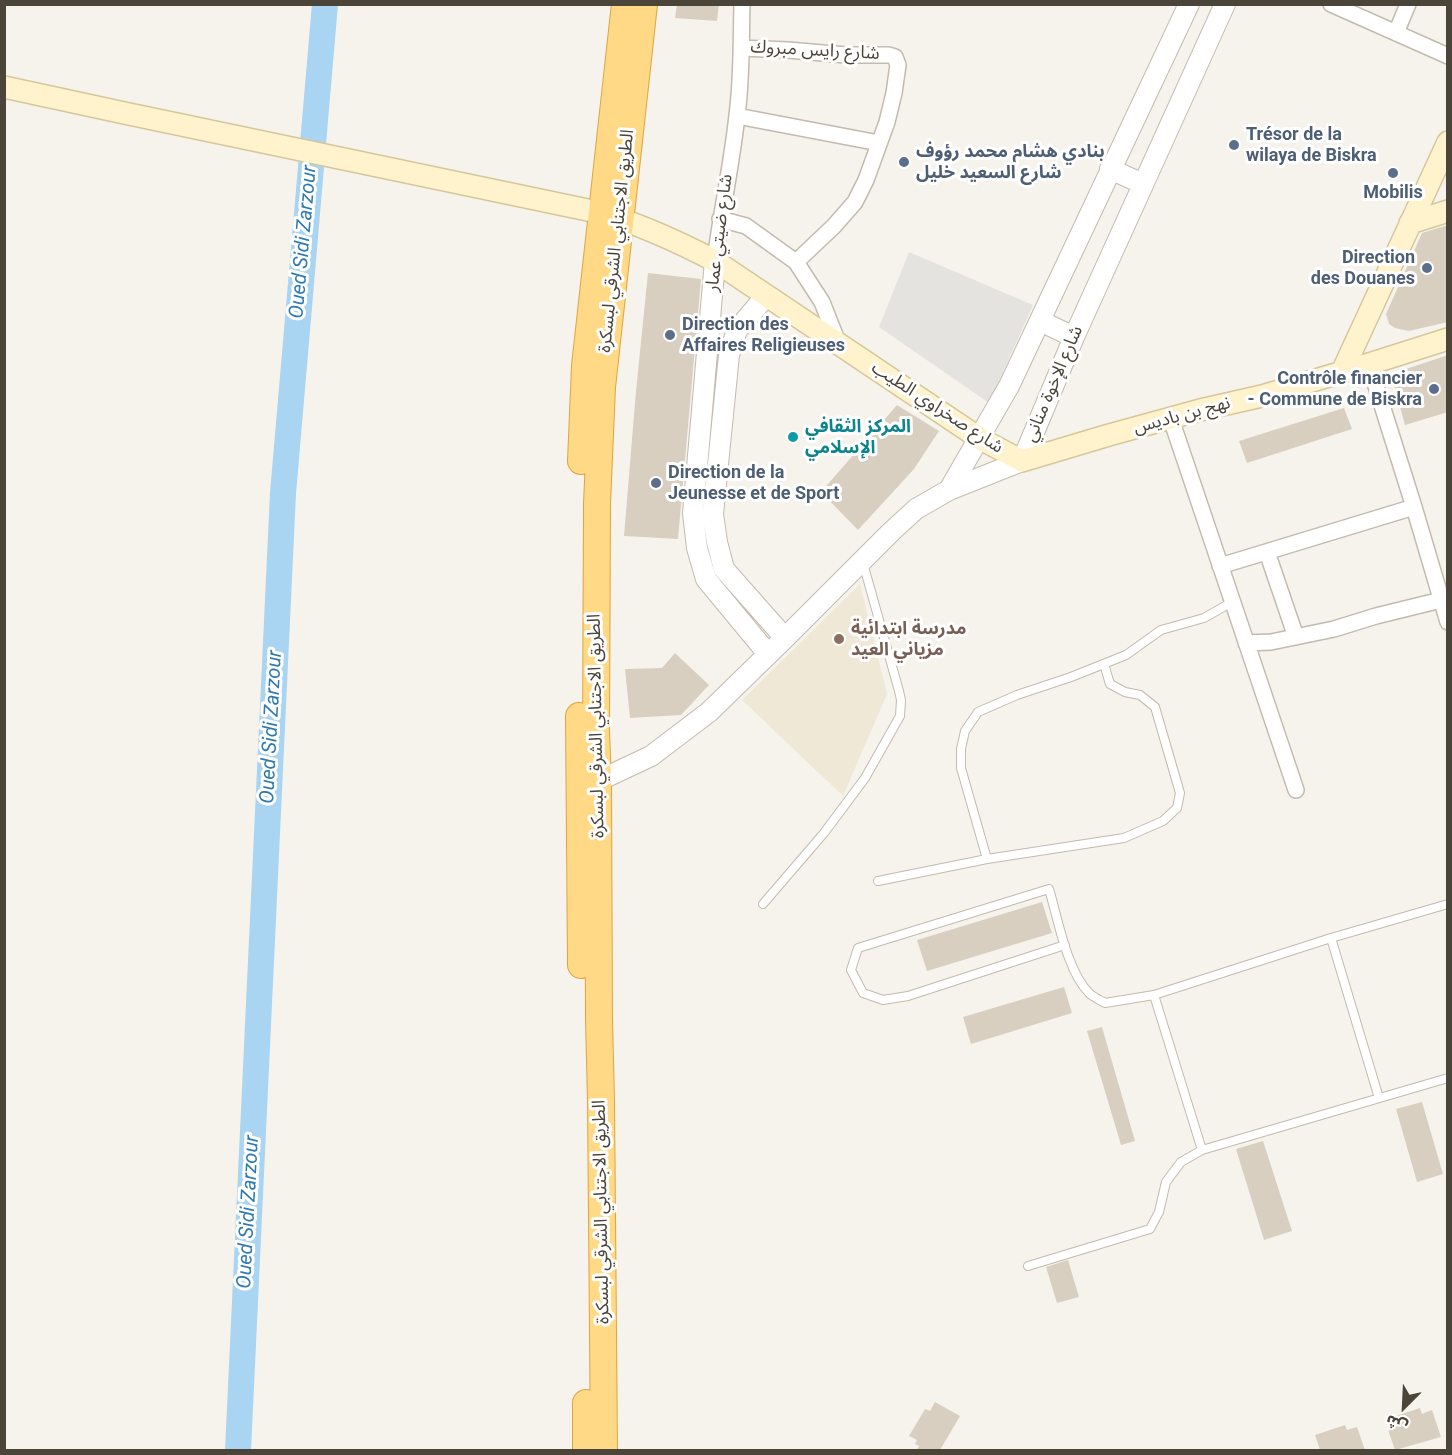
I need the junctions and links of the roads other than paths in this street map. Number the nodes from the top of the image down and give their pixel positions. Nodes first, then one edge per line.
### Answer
1 (625, 4) edge
2 (644, 4) edge
3 (742, 4) edge
4 (1189, 4) edge
5 (1225, 4) edge
6 (1331, 4) edge
7 (1408, 4) edge
8 (1396, 33) junction
9 (741, 48) junction
10 (1448, 56) edge
11 (4, 87) edge
12 (737, 116) junction
13 (1448, 141) edge
14 (879, 143) junction
15 (1110, 170) junction
16 (1143, 184) junction
17 (1448, 211) edge
18 (611, 215) junction
19 (720, 219) junction
20 (1410, 223) junction
21 (715, 261) junction
22 (796, 262) junction
23 (766, 296) junction
24 (710, 320) junction
25 (1040, 321) junction
26 (1362, 329) junction
27 (738, 330) junction
28 (1074, 337) junction
29 (1448, 339) edge
30 (839, 345) junction
31 (1378, 362) junction
32 (1342, 372) junction
33 (1171, 419) junction
34 (979, 438) junction
35 (1022, 461) junction
36 (949, 490) junction
37 (1414, 507) junction
38 (703, 513) junction
39 (1267, 552) junction
40 (862, 561) junction
41 (1220, 566) junction
42 (1441, 600) junction
43 (1232, 602) junction
44 (1448, 622) edge
45 (1296, 637) junction
46 (785, 638) junction
47 (1246, 643) junction
48 (768, 654) junction
49 (1104, 664) junction
50 (598, 781) junction
51 (1296, 790) dead end
52 (987, 859) junction
53 (878, 881) dead end
54 (763, 904) dead end
55 (1448, 904) edge
56 (1331, 938) junction
57 (1065, 945) junction
58 (1154, 995) junction
59 (1448, 1078) edge
60 (1379, 1098) junction
61 (1202, 1150) junction
62 (1028, 1266) dead end
63 (586, 1450) edge
64 (604, 1450) edge

1 - 18 highway, الطريق الاجتنابي الشرقي لبسكرة
2 - 18 highway, الطريق الاجتنابي الشرقي لبسكرة
3 - 9 street, شارع ضيتي عمار
4 - 15 street, شارع الإخوة مناني
5 - 16 street, شارع الإخوة مناني
6 - 8 street
7 - 8 street
8 - 10 street
9 - 12 street, شارع ضيتي عمار
9 - 14 street, شارع رايس مبروك
11 - 18 main road, شارع صخراوي الطيب
12 - 14 street
12 - 19 street, شارع ضيتي عمار
13 - 20 main road
14 - 22 street
15 - 16 street
15 - 25 street, شارع الإخوة مناني
16 - 28 street, شارع الإخوة مناني
17 - 20 main road
18 - 21 main road, شارع صخراوي الطيب
18 - 50 highway, الطريق الاجتنابي الشرقي لبسكرة
18 - 63 highway, الطريق الاجتنابي الشرقي لبسكرة
19 - 21 street, شارع ضيتي عمار
19 - 22 street
20 - 26 main road
21 - 23 main road, شارع صخراوي الطيب
21 - 24 street, شارع ضيتي عمار
22 - 30 street
23 - 27 street
23 - 30 main road, شارع صخراوي الطيب
24 - 27 street
24 - 38 street, شارع ضيتي عمار
25 - 28 street
25 - 34 street, شارع الإخوة مناني
26 - 31 main road
26 - 32 main road
27 - 38 street
28 - 35 street, شارع الإخوة مناني
29 - 31 main road, نهج بن باديس
30 - 34 main road, شارع صخراوي الطيب
31 - 32 main road, نهج بن باديس
31 - 37 street
32 - 33 main road, نهج بن باديس
33 - 35 main road, نهج بن باديس
33 - 41 street
34 - 35 main road, شارع صخراوي الطيب
34 - 36 street, شارع الإخوة مناني
35 - 36 street, شارع الإخوة مناني
36 - 40 street
37 - 39 street
37 - 42 street
38 - 46 street
38 - 48 street, شارع ضيتي عمار
39 - 41 street
39 - 45 street
40 - 46 street
40 - 54 lane
41 - 43 street
42 - 44 street
42 - 45 street
43 - 47 street
43 - 49 lane
45 - 47 street
46 - 48 street
47 - 51 street
48 - 50 street
49 - 52 lane
49 - 52 lane
50 - 64 highway, الطريق الاجتنابي الشرقي لبسكرة
52 - 53 lane
55 - 56 lane
56 - 58 lane
56 - 60 lane
57 - 57 lane
57 - 58 lane
58 - 61 lane
59 - 60 lane
60 - 61 lane
61 - 62 lane

